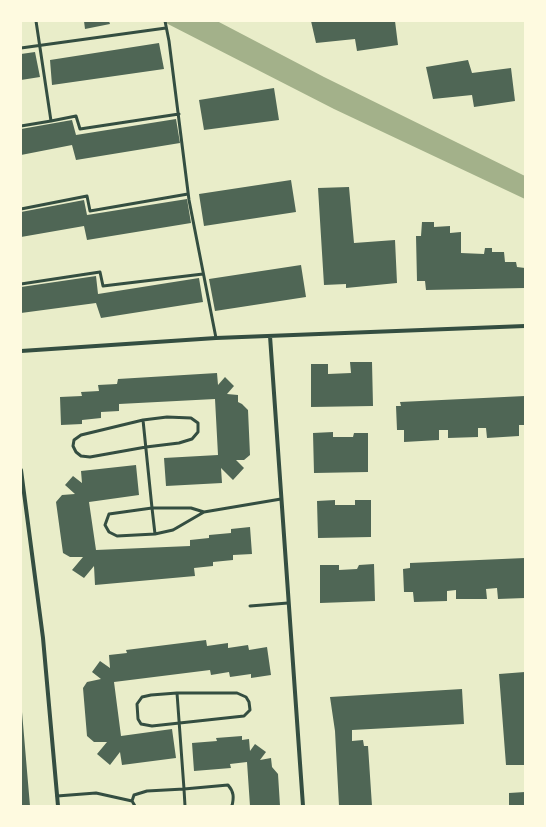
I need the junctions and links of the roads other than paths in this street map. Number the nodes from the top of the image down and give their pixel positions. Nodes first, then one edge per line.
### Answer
1 (36, 21) edge
2 (165, 21) edge
3 (166, 28) junction
4 (40, 46) junction
5 (21, 48) edge
6 (179, 114) junction
7 (51, 121) junction
8 (21, 126) edge
9 (188, 194) junction
10 (21, 209) edge
11 (203, 274) junction
12 (21, 284) edge
13 (525, 326) edge
14 (270, 336) junction
15 (216, 338) junction
16 (21, 351) edge
17 (143, 420) junction
18 (146, 447) junction
19 (21, 470) edge
20 (281, 499) junction
21 (152, 508) junction
22 (204, 512) junction
23 (155, 534) junction
24 (288, 603) junction
25 (250, 606) dead end
26 (177, 693) junction
27 (179, 723) junction
28 (184, 789) junction
29 (57, 796) junction
30 (132, 801) junction
31 (58, 806) edge
32 (135, 806) edge
33 (185, 806) edge
34 (230, 806) edge
35 (303, 806) edge

1 - 4 lane
2 - 3 lane
3 - 4 lane
3 - 6 lane
4 - 5 lane
4 - 7 lane
6 - 7 lane
6 - 9 lane
7 - 8 lane
9 - 10 lane
9 - 11 lane
11 - 12 lane
11 - 15 lane
13 - 14 street
14 - 15 street
14 - 20 street
15 - 16 street
17 - 18 lane
17 - 18 lane
17 - 18 lane
18 - 21 lane
19 - 29 street
20 - 22 lane
20 - 24 street
21 - 22 lane
21 - 23 lane
21 - 23 lane
22 - 23 lane
24 - 25 lane
24 - 35 street
26 - 27 lane
26 - 27 lane
26 - 27 lane
27 - 28 lane
28 - 30 lane
28 - 33 lane
28 - 34 lane
29 - 30 lane
29 - 31 street
30 - 32 lane

